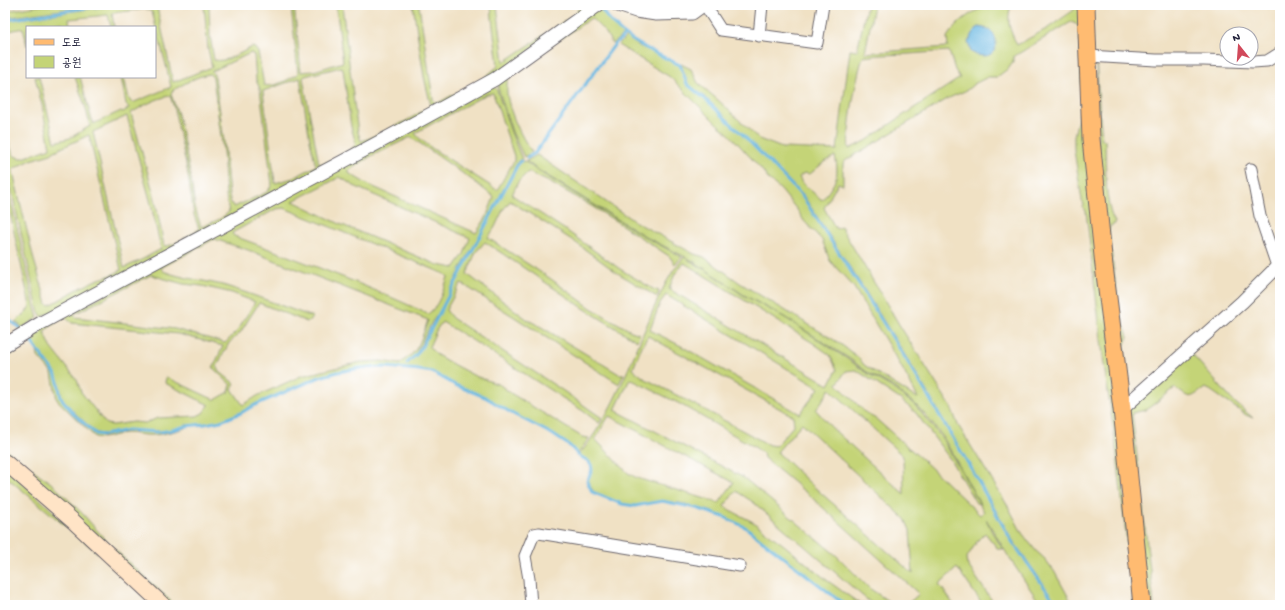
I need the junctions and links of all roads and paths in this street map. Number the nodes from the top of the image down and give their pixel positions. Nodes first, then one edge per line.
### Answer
1 (598, 5) edge
2 (618, 5) edge
3 (704, 5) edge
4 (762, 5) edge
5 (823, 5) edge
6 (1086, 5) edge
7 (759, 36) junction
8 (1280, 53) edge
9 (1088, 56) junction
10 (1251, 169) dead end
11 (1279, 265) edge
12 (5, 345) edge
13 (1122, 409) junction
14 (5, 462) edge
15 (740, 566) dead end
16 (163, 605) edge
17 (531, 605) edge
18 (1142, 605) edge

1 - 12 street
2 - 3 street
3 - 7 street
4 - 7 street
5 - 7 street
6 - 9 main road
8 - 9 street
9 - 13 main road
10 - 11 street
11 - 13 street
13 - 18 main road
14 - 16 main road
15 - 17 street

